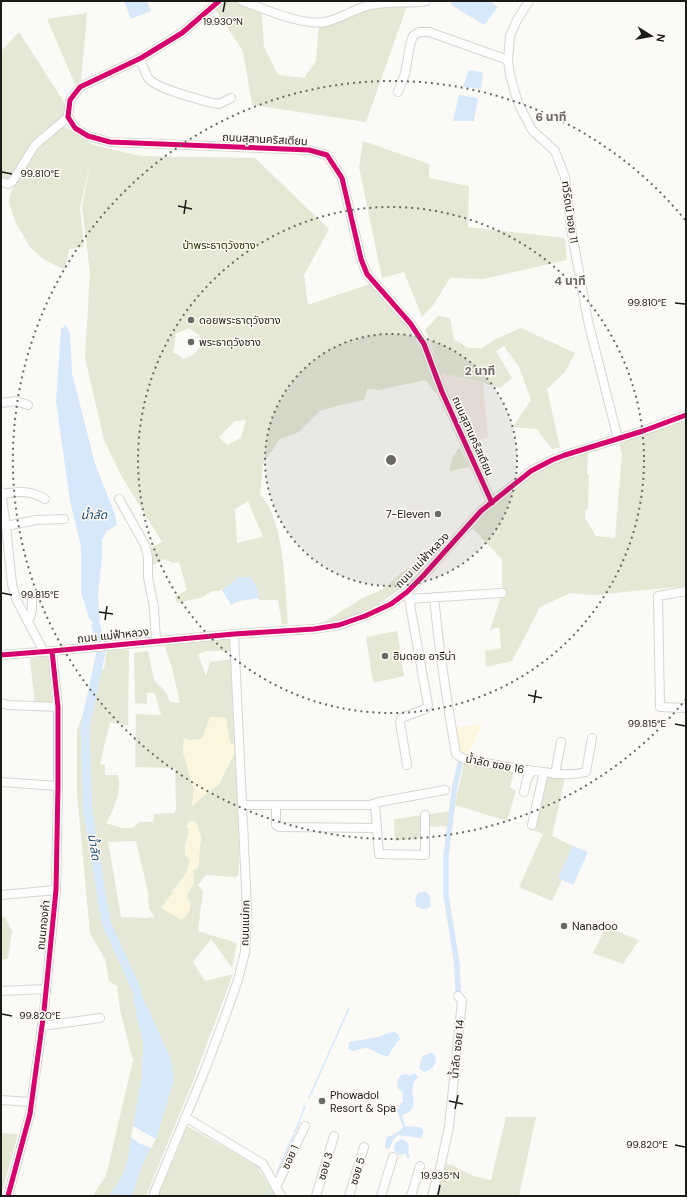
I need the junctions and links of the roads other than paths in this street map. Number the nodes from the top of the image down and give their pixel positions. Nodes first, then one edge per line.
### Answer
1 (219, 1) edge
2 (242, 1) edge
3 (426, 1) edge
4 (529, 1) edge
5 (138, 60) junction
6 (508, 60) junction
7 (398, 92) dead end
8 (231, 98) dead end
9 (68, 117) junction
10 (1, 182) edge
11 (1, 403) edge
12 (28, 405) dead end
13 (686, 415) edge
14 (618, 439) junction
15 (1, 497) edge
16 (45, 499) dead end
17 (119, 499) dead end
18 (492, 502) junction
19 (64, 519) dead end
20 (6, 526) junction
21 (686, 591) edge
22 (502, 593) dead end
23 (32, 596) dead end
24 (408, 596) junction
25 (434, 598) junction
26 (28, 621) junction
27 (234, 634) junction
28 (156, 641) junction
29 (48, 652) junction
30 (1, 655) edge
31 (1, 703) edge
32 (58, 707) junction
33 (686, 708) edge
34 (592, 738) dead end
35 (561, 742) dead end
36 (407, 765) dead end
37 (532, 771) junction
38 (544, 772) junction
39 (555, 774) junction
40 (1, 782) edge
41 (58, 786) junction
42 (445, 790) dead end
43 (524, 792) dead end
44 (375, 804) junction
45 (242, 805) junction
46 (276, 805) junction
47 (425, 815) dead end
48 (532, 825) dead end
49 (377, 828) junction
50 (56, 890) junction
51 (1, 895) edge
52 (46, 989) junction
53 (1, 991) edge
54 (458, 996) dead end
55 (100, 1018) dead end
56 (42, 1026) junction
57 (1, 1100) edge
58 (31, 1102) junction
59 (185, 1118) junction
60 (305, 1126) dead end
61 (334, 1136) dead end
62 (364, 1147) dead end
63 (393, 1157) dead end
64 (420, 1166) dead end
65 (276, 1187) junction
66 (8, 1196) edge
67 (153, 1196) edge
68 (281, 1196) edge
69 (316, 1196) edge
70 (349, 1196) edge
71 (381, 1196) edge
72 (411, 1196) edge
73 (432, 1196) edge

1 - 5 street
2 - 3 street
4 - 6 street, ทวีรัตน์ ซอย 11
5 - 8 street
5 - 9 street
6 - 7 street
6 - 14 street, ทวีรัตน์ ซอย 11
9 - 10 street
9 - 18 street, ถนนสุสานคริสเตียน
11 - 12 street
13 - 14 street, ถนน แม่ฟ้าหลวง
14 - 18 street, ถนน แม่ฟ้าหลวง
15 - 16 street
15 - 20 street
17 - 28 street
18 - 24 street, ถนน แม่ฟ้าหลวง
19 - 20 street
20 - 26 street
21 - 33 street
22 - 25 street
23 - 26 street
24 - 25 street
24 - 27 street, ถนน แม่ฟ้าหลวง
24 - 36 street
25 - 37 street, น้ำลัด ซอย 16
26 - 29 street
27 - 28 street, ถนน แม่ฟ้าหลวง
27 - 45 street, ถนนแม่กก
28 - 29 street, ถนน แม่ฟ้าหลวง
29 - 30 street, ถนน แม่ฟ้าหลวง
29 - 32 street, ถนนกองคำ
31 - 32 street
32 - 41 street, ถนนกองคำ
34 - 39 street, น้ำลัด ซอย 16
35 - 39 street
37 - 38 street, น้ำลัด ซอย 16
37 - 43 street
38 - 39 street, น้ำลัด ซอย 16
38 - 48 street
40 - 41 street
41 - 50 street, ถนนกองคำ
42 - 44 street
44 - 46 street
44 - 49 street
45 - 46 street
45 - 59 street, ถนนแม่กก
46 - 49 street
47 - 49 street
50 - 51 street
50 - 52 street, ถนนกองคำ
52 - 53 street
52 - 56 street, ถนนกองคำ
54 - 73 street, น้ำลัด ซอย 14
55 - 56 street
56 - 58 street, ถนนกองคำ
57 - 58 street
58 - 66 street, ถนนกองคำ
59 - 65 street
59 - 67 street, ถนนแม่กก
60 - 65 street, ซอย 1
61 - 69 street, ซอย 3
62 - 70 street, ซอย 5
63 - 71 street
64 - 72 street
65 - 68 street

